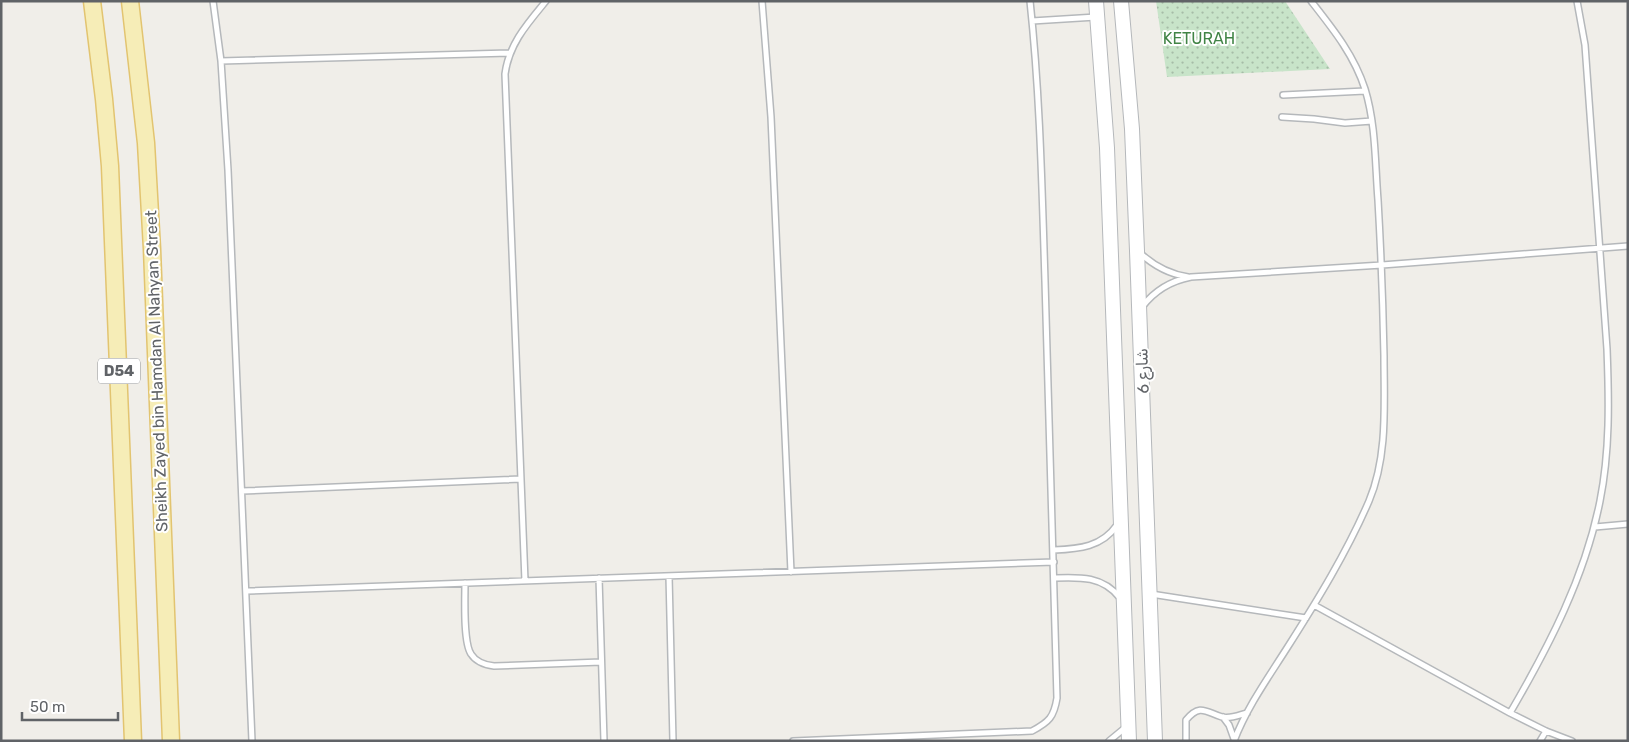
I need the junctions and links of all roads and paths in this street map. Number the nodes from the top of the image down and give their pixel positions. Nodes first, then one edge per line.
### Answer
1 (92, 1) edge
2 (130, 1) edge
3 (213, 1) edge
4 (546, 1) edge
5 (762, 1) edge
6 (1030, 1) edge
7 (1096, 1) edge
8 (1122, 1) edge
9 (1312, 1) edge
10 (1577, 1) edge
11 (1097, 17) junction
12 (1032, 21) junction
13 (509, 53) junction
14 (221, 61) junction
15 (1365, 91) junction
16 (1283, 96) dead end
17 (1282, 117) dead end
18 (1372, 121) junction
19 (1628, 246) edge
20 (1600, 248) junction
21 (1137, 251) junction
22 (1382, 265) junction
23 (1191, 277) junction
24 (1140, 311) junction
25 (521, 479) junction
26 (242, 491) junction
27 (1122, 518) junction
28 (1628, 524) edge
29 (1594, 526) junction
30 (1054, 550) junction
31 (1054, 562) junction
32 (791, 572) junction
33 (669, 576) junction
34 (599, 578) junction
35 (1055, 578) junction
36 (525, 581) junction
37 (465, 583) junction
38 (246, 591) junction
39 (1150, 594) junction
40 (1124, 605) junction
41 (1314, 605) junction
42 (1306, 618) junction
43 (601, 662) junction
44 (1247, 713) junction
45 (1510, 713) junction
46 (1223, 717) junction
47 (1128, 725) junction
48 (1546, 730) junction
49 (890, 739) edge
50 (1234, 740) edge
51 (133, 741) edge
52 (171, 741) edge
53 (252, 741) edge
54 (604, 741) edge
55 (673, 741) edge
56 (793, 741) edge
57 (1109, 741) edge
58 (1129, 741) edge
59 (1155, 741) edge
60 (1186, 741) edge
61 (1540, 741) edge
62 (1572, 741) edge

1 - 51 main road, D54
2 - 52 main road, Sheikh Zayed bin Hamdan Al Nahyan Street / D54
3 - 14 lane
4 - 13 lane
5 - 32 lane
6 - 12 lane
7 - 11 street, شارع 6
8 - 21 street, شارع 6
9 - 15 lane
10 - 20 lane
11 - 12 lane
11 - 27 street, شارع 6
12 - 30 lane
13 - 14 lane
13 - 25 lane
14 - 26 lane
15 - 16 lane
15 - 18 lane
17 - 18 lane
18 - 22 lane
19 - 20 lane
20 - 22 lane
20 - 29 lane
21 - 23 lane
21 - 24 street, شارع 6
22 - 23 lane
22 - 41 lane
23 - 24 lane
24 - 39 street, شارع 6
25 - 26 lane
25 - 36 lane
26 - 38 lane
27 - 30 lane
27 - 40 street, شارع 6
28 - 29 lane
29 - 45 lane
30 - 31 lane
31 - 32 lane
31 - 35 lane
32 - 33 lane
33 - 34 lane
33 - 55 lane
34 - 36 lane
34 - 43 lane
35 - 40 lane
35 - 49 lane
36 - 37 lane
37 - 38 lane
37 - 43 lane
38 - 53 lane
39 - 42 lane
39 - 59 street, شارع 6
40 - 47 street, شارع 6
41 - 42 lane
41 - 45 lane
42 - 44 lane
43 - 54 lane
44 - 46 lane
44 - 50 lane
45 - 48 lane
46 - 50 lane
46 - 60 lane
47 - 57 lane
47 - 58 street, شارع 6
48 - 61 lane
48 - 62 lane
49 - 56 lane

